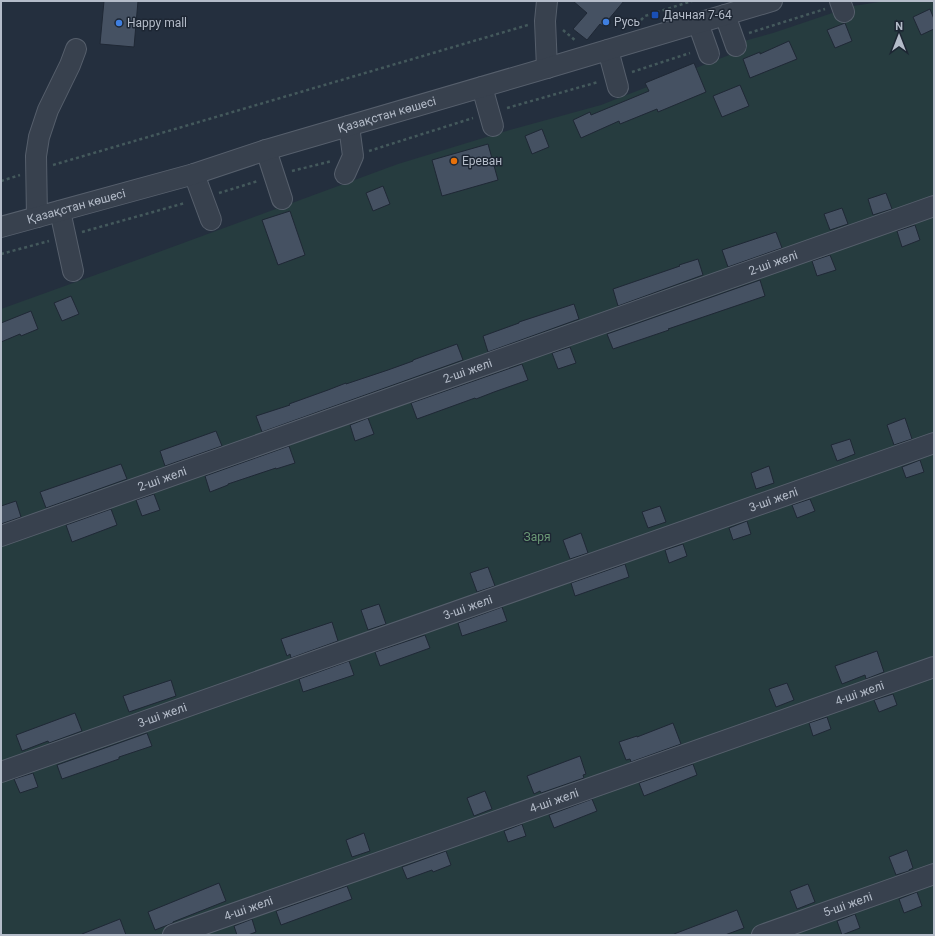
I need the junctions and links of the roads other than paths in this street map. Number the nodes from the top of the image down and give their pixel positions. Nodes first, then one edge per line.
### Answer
1 (547, 1) edge
2 (772, 1) edge
3 (726, 15) junction
4 (698, 23) junction
5 (735, 42) road end
6 (76, 49) dead end
7 (608, 50) junction
8 (708, 51) road end
9 (547, 68) junction
10 (617, 82) road end
11 (482, 87) junction
12 (491, 120) road end
13 (349, 126) junction
14 (266, 150) junction
15 (349, 165) road end
16 (194, 174) junction
17 (282, 199) dead end
18 (934, 206) edge
19 (60, 210) junction
20 (37, 217) junction
21 (211, 220) dead end
22 (1, 227) edge
23 (73, 271) dead end
24 (934, 443) edge
25 (1, 536) edge
26 (934, 667) edge
27 (1, 772) edge
28 (934, 874) edge
29 (173, 935) edge
30 (762, 935) edge

1 - 9 street
2 - 3 street, Қазақстан көшесі
3 - 4 street, Қазақстан көшесі
3 - 5 street
4 - 7 street, Қазақстан көшесі
4 - 8 street
6 - 20 street
7 - 9 street, Қазақстан көшесі
7 - 10 street
9 - 11 street, Қазақстан көшесі
11 - 12 street
11 - 13 street, Қазақстан көшесі
13 - 14 street, Қазақстан көшесі
13 - 15 street
14 - 16 street, Қазақстан көшесі
14 - 17 street
16 - 19 street, Қазақстан көшесі
16 - 21 street
18 - 25 street, 2-ші желі
19 - 20 street, Қазақстан көшесі
19 - 23 street
20 - 22 street, Қазақстан көшесі
24 - 27 street, 3-ші желі
26 - 29 street, 4-ші желі
28 - 30 street, 5-ші желі

